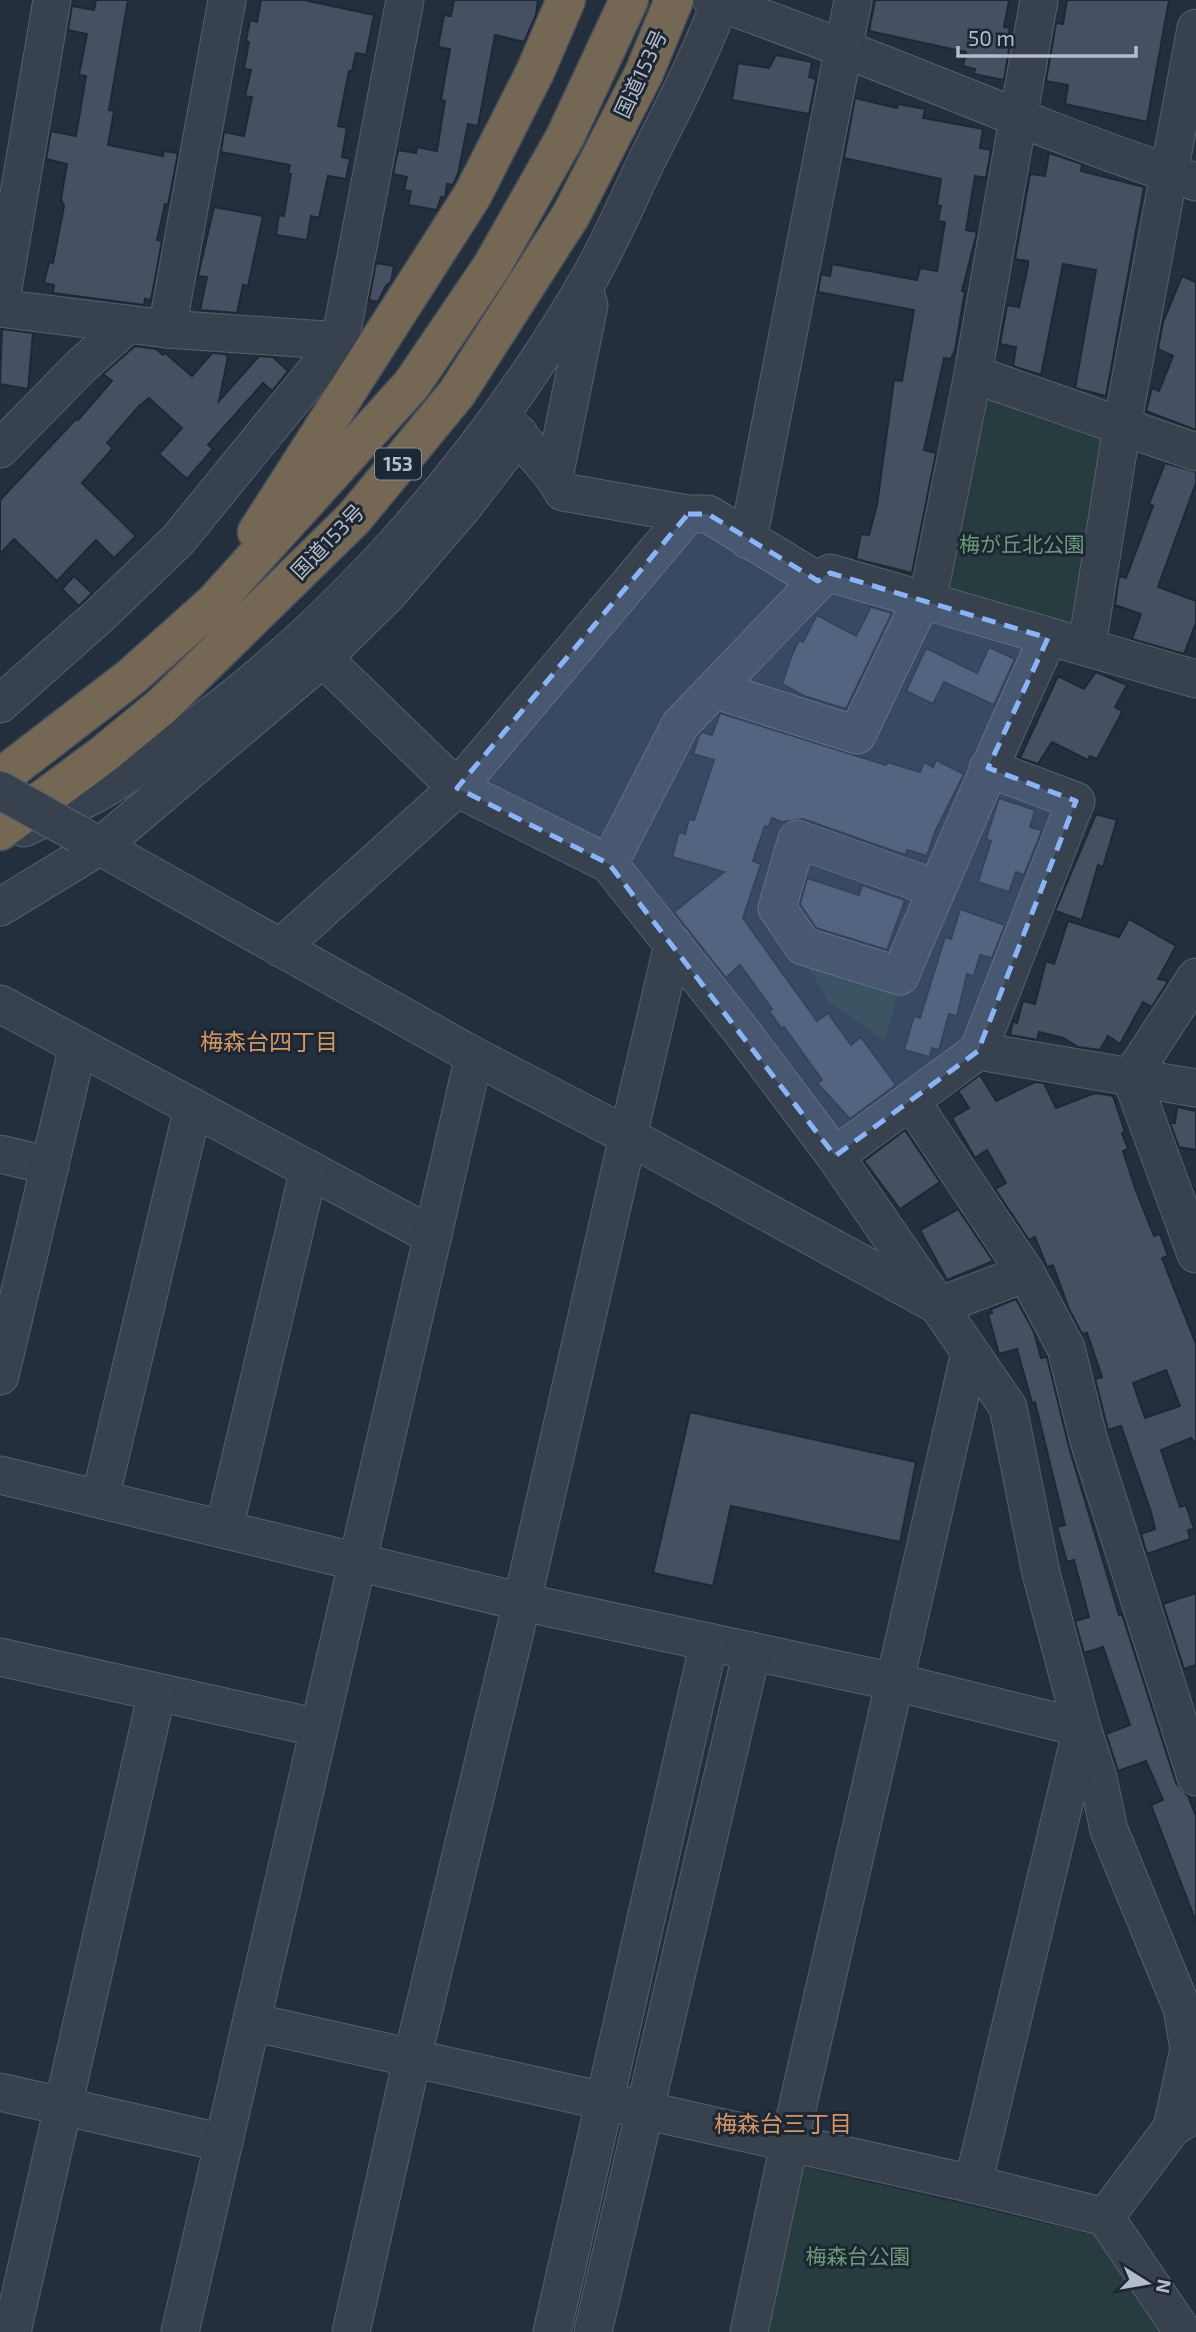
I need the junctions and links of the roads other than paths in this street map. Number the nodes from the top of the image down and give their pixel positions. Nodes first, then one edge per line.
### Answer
1 (52, 0) edge
2 (227, 0) edge
3 (405, 0) edge
4 (566, 0) edge
5 (629, 0) edge
6 (674, 0) edge
7 (853, 0) edge
8 (1039, 0) edge
9 (718, 1) edge
10 (1196, 27) edge
11 (845, 48) junction
12 (1016, 118) junction
13 (1182, 177) edge
14 (583, 288) junction
15 (0, 307) edge
16 (128, 324) junction
17 (167, 329) junction
18 (340, 341) junction
19 (973, 374) junction
20 (510, 424) junction
21 (1122, 426) junction
22 (0, 449) edge
23 (1196, 452) edge
24 (554, 477) junction
25 (688, 514) junction
26 (748, 540) junction
27 (818, 582) junction
28 (924, 602) junction
29 (214, 603) junction
30 (1048, 638) junction
31 (1087, 646) junction
32 (323, 659) junction
33 (1196, 679) edge
34 (716, 690) junction
35 (0, 704) edge
36 (988, 768) junction
37 (0, 778) edge
38 (457, 788) junction
39 (0, 790) edge
40 (0, 831) edge
41 (90, 839) junction
42 (0, 840) edge
43 (609, 864) junction
44 (937, 889) junction
45 (0, 907) edge
46 (673, 944) junction
47 (280, 948) junction
48 (1196, 977) edge
49 (0, 1004) edge
50 (78, 1046) junction
51 (978, 1051) junction
52 (474, 1056) junction
53 (1131, 1077) junction
54 (1196, 1088) edge
55 (911, 1101) junction
56 (193, 1107) junction
57 (628, 1136) junction
58 (0, 1154) edge
59 (835, 1156) junction
60 (50, 1166) junction
61 (309, 1170) junction
62 (433, 1236) junction
63 (1196, 1254) edge
64 (1026, 1273) junction
65 (8, 1306) edge
66 (939, 1306) junction
67 (970, 1352) junction
68 (0, 1376) edge
69 (0, 1475) edge
70 (100, 1499) junction
71 (224, 1530) junction
72 (358, 1562) junction
73 (523, 1602) junction
74 (709, 1642) junction
75 (752, 1651) junction
76 (0, 1657) edge
77 (895, 1682) junction
78 (157, 1692) junction
79 (319, 1728) junction
80 (1082, 1728) junction
81 (1196, 1777) edge
82 (252, 2022) junction
83 (412, 2059) junction
84 (0, 2092) edge
85 (604, 2103) junction
86 (63, 2107) junction
87 (643, 2112) junction
88 (1184, 2121) edge
89 (224, 2143) junction
90 (789, 2144) junction
91 (974, 2184) junction
92 (1105, 2217) junction
93 (12, 2332) edge
94 (180, 2332) edge
95 (351, 2332) edge
96 (552, 2332) edge
97 (593, 2332) edge
98 (750, 2332) edge
99 (1183, 2332) edge

1 - 15 street
2 - 17 street
3 - 18 street
4 - 29 highway
5 - 29 highway, 国道153号 / 153
6 - 40 highway, 国道153号 / 153
7 - 11 street
8 - 12 street
9 - 11 street
9 - 14 street
10 - 13 street
11 - 12 street
11 - 26 street
12 - 13 street
12 - 19 street
13 - 21 street
14 - 20 street
14 - 24 street
15 - 16 street
16 - 17 street
16 - 22 street
17 - 18 street
18 - 35 street
19 - 21 street
19 - 28 street
20 - 24 street
20 - 32 street
20 - 42 street
21 - 23 street
21 - 31 street
24 - 25 street
25 - 26 street
25 - 38 street
26 - 27 street
27 - 28 street
27 - 34 street
28 - 30 street
28 - 34 street
29 - 37 highway, 国道153号 / 153
30 - 31 street
30 - 36 street
31 - 33 street
32 - 38 street
32 - 41 street
34 - 43 street
36 - 44 street
36 - 51 street
38 - 43 street
38 - 47 street
39 - 41 street, bridge
41 - 45 street
41 - 47 street
43 - 46 street
44 - 44 street
46 - 57 street
46 - 59 street
47 - 52 street
48 - 53 street
49 - 50 street
50 - 56 street
50 - 60 street
51 - 53 street
51 - 55 street
52 - 57 street
52 - 62 street
53 - 54 street
53 - 63 street
55 - 59 street
55 - 64 street
56 - 61 street
56 - 70 street
57 - 66 street
57 - 73 street
58 - 60 street
59 - 66 street
60 - 65 street
61 - 62 street
61 - 71 street
62 - 72 street
64 - 66 street
64 - 81 street
65 - 68 street
66 - 67 street
67 - 77 street
67 - 80 street
69 - 70 street
70 - 71 street
71 - 72 street
72 - 73 street
72 - 79 street
73 - 74 street
73 - 83 street
74 - 75 street
74 - 85 street
75 - 77 street
75 - 87 street
76 - 78 street
77 - 80 street
77 - 90 street
78 - 79 street
78 - 86 street
79 - 82 street
80 - 88 street
80 - 91 street
82 - 83 street
82 - 89 street
83 - 85 street
83 - 95 street
84 - 86 street
85 - 87 street
85 - 96 street
86 - 89 street
86 - 93 street
87 - 90 street
87 - 97 street
88 - 92 street
89 - 94 street
90 - 91 street
90 - 98 street
91 - 92 street
92 - 99 street

